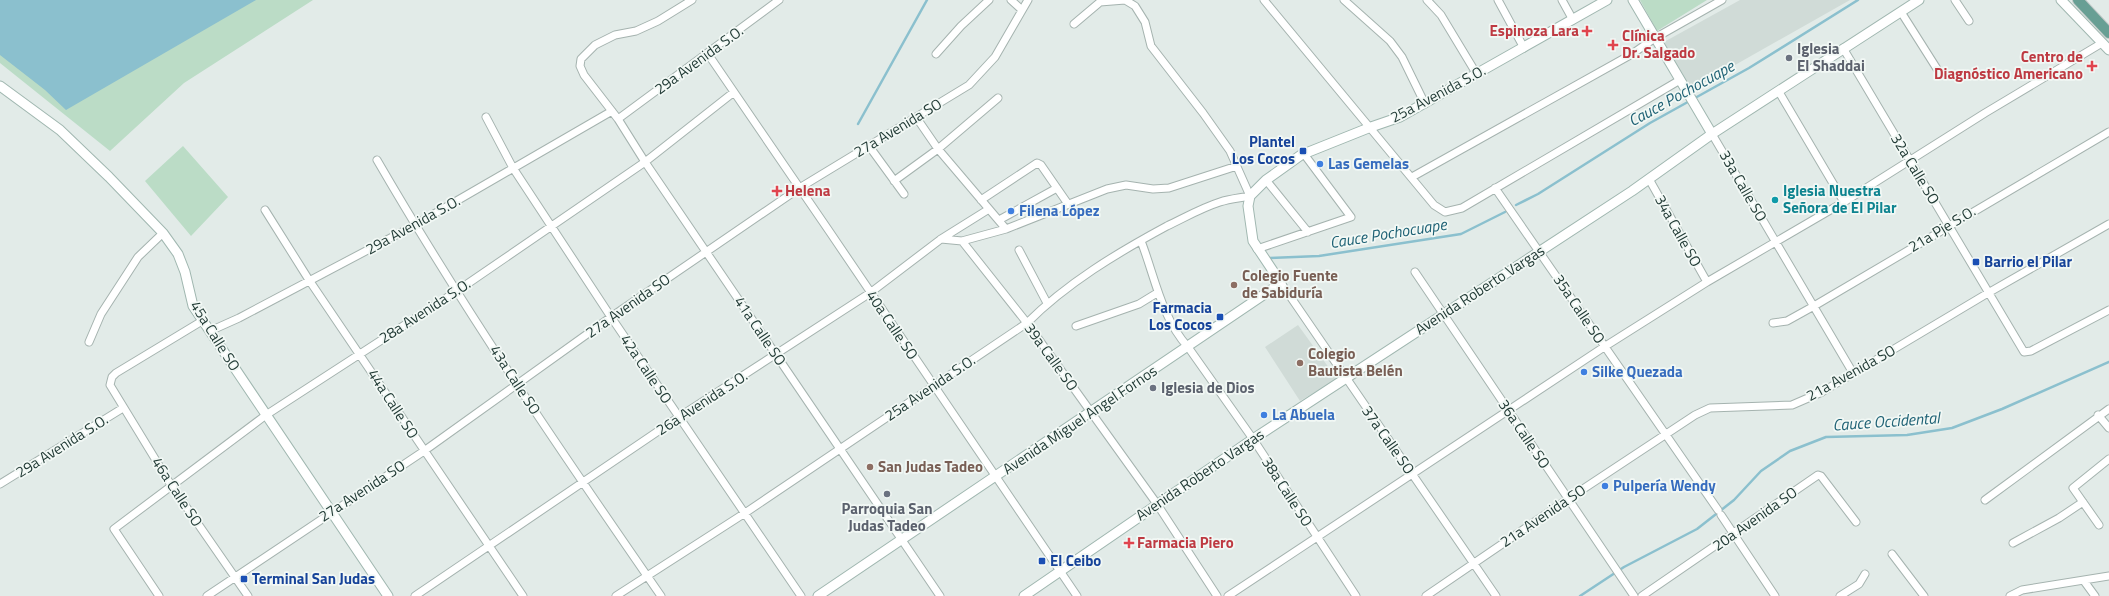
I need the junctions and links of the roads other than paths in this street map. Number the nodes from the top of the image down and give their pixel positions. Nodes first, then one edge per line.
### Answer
1 (692, 0) edge
2 (779, 0) edge
3 (989, 0) edge
4 (1011, 0) edge
5 (1028, 0) edge
6 (1264, 0) edge
7 (1344, 0) edge
8 (1427, 0) edge
9 (1498, 0) edge
10 (1562, 0) edge
11 (1607, 0) edge
12 (1633, 0) edge
13 (1722, 0) edge
14 (1919, 0) edge
15 (1955, 0) edge
16 (2061, 0) edge
17 (2078, 0) edge
18 (1022, 10) junction
19 (1901, 12) junction
20 (1573, 20) junction
21 (1969, 21) dead end
22 (1074, 24) dead end
23 (2109, 33) edge
24 (1655, 38) junction
25 (2102, 43) junction
26 (1524, 48) junction
27 (1843, 48) junction
28 (2109, 50) edge
29 (708, 54) junction
30 (936, 54) dead end
31 (1939, 72) dead end
32 (1476, 73) junction
33 (1680, 80) junction
34 (0, 86) edge
35 (734, 92) junction
36 (1779, 92) junction
37 (998, 98) dead end
38 (1425, 104) junction
39 (612, 110) junction
40 (486, 117) dead end
41 (916, 117) junction
42 (618, 119) junction
43 (1371, 127) junction
44 (2109, 132) edge
45 (1712, 134) junction
46 (869, 146) junction
47 (938, 149) junction
48 (1304, 154) junction
49 (377, 160) dead end
50 (1908, 160) junction
51 (645, 162) junction
52 (1237, 166) junction
53 (513, 168) junction
54 (1412, 177) junction
55 (1649, 179) junction
56 (1266, 180) junction
57 (894, 181) junction
58 (801, 187) junction
59 (1057, 188) junction
60 (1495, 188) junction
61 (904, 194) dead end
62 (1250, 196) junction
63 (981, 200) junction
64 (1844, 202) junction
65 (1068, 204) junction
66 (989, 209) junction
67 (265, 210) dead end
68 (999, 220) junction
69 (415, 224) junction
70 (2109, 224) edge
71 (552, 225) junction
72 (1948, 225) junction
73 (1006, 229) junction
74 (1308, 232) junction
75 (162, 233) junction
76 (941, 239) junction
77 (962, 241) junction
78 (1141, 241) junction
79 (1774, 241) junction
80 (1257, 249) junction
81 (1019, 250) dead end
82 (706, 251) junction
83 (1540, 251) junction
84 (1415, 272) dead end
85 (310, 280) junction
86 (1707, 282) junction
87 (1281, 283) junction
88 (457, 291) junction
89 (870, 293) junction
90 (1157, 293) junction
91 (1988, 293) junction
92 (1047, 303) junction
93 (1814, 306) junction
94 (2109, 310) edge
95 (1443, 314) junction
96 (611, 317) junction
97 (202, 320) junction
98 (1026, 323) junction
99 (1773, 323) dead end
100 (1076, 326) dead end
101 (210, 331) junction
102 (89, 342) dead end
103 (1188, 347) junction
104 (1604, 347) junction
105 (360, 353) junction
106 (775, 355) junction
107 (1853, 373) junction
108 (1346, 380) junction
109 (518, 385) junction
110 (933, 385) junction
111 (123, 408) junction
112 (2109, 409) edge
113 (1507, 410) junction
114 (1092, 412) junction
115 (266, 415) junction
116 (2098, 415) junction
117 (679, 417) junction
118 (2109, 428) edge
119 (1665, 434) junction
120 (1253, 439) junction
121 (840, 448) junction
122 (424, 451) junction
123 (2109, 459) edge
124 (1412, 474) junction
125 (995, 477) junction
126 (583, 482) junction
127 (0, 484) edge
128 (171, 485) junction
129 (1568, 498) junction
130 (1985, 500) dead end
131 (2083, 502) junction
132 (1157, 504) junction
133 (330, 512) junction
134 (745, 513) junction
135 (1856, 522) dead end
136 (2099, 525) dead end
137 (1734, 534) junction
138 (1317, 538) junction
139 (902, 539) junction
140 (2013, 543) dead end
141 (489, 546) junction
142 (1892, 554) dead end
143 (1474, 563) junction
144 (1061, 572) junction
145 (1865, 574) dead end
146 (647, 576) junction
147 (2109, 576) edge
148 (234, 578) junction
149 (2084, 581) junction
150 (2024, 593) edge
151 (160, 596) edge
152 (207, 596) edge
153 (248, 596) edge
154 (388, 596) edge
155 (415, 596) edge
156 (523, 596) edge
157 (616, 596) edge
158 (661, 596) edge
159 (801, 596) edge
160 (818, 596) edge
161 (940, 596) edge
162 (1024, 596) edge
163 (1078, 596) edge
164 (1217, 596) edge
165 (1228, 596) edge
166 (1356, 596) edge
167 (1426, 596) edge
168 (1496, 596) edge
169 (1634, 596) edge
170 (1642, 596) edge
171 (1775, 596) edge
172 (1840, 596) edge
173 (1924, 596) edge
174 (2010, 596) edge
175 (2095, 596) edge

1 - 39 street, 41a Calle SO
2 - 29 street, 29a Avenida S.O.
3 - 30 street
4 - 18 street
5 - 18 street, 27a Avenida SO
6 - 43 street
7 - 38 street
8 - 32 street
9 - 26 street
10 - 20 street
11 - 20 street, 25a Avenida S.O.
12 - 24 street, 33a Calle SO
13 - 24 street
14 - 19 street, Avenida Roberto Vargas
15 - 21 street
16 - 25 street
17 - 23 main road
18 - 41 street, 27a Avenida SO
19 - 27 street, Avenida Roberto Vargas
19 - 31 street
20 - 26 street, 25a Avenida S.O.
22 - 52 street
24 - 33 street, 33a Calle SO
24 - 54 street
25 - 28 street
25 - 50 street
26 - 32 street, 25a Avenida S.O.
27 - 36 street, Avenida Roberto Vargas
27 - 50 street, 32a Calle SO
29 - 35 street, 40a Calle SO
29 - 42 street, 29a Avenida S.O.
32 - 38 street, 25a Avenida S.O.
33 - 45 street, 33a Calle SO
33 - 60 street
34 - 75 street, 45a Calle SO
35 - 51 street, 28a Avenida S.O.
35 - 58 street, 40a Calle SO
36 - 45 street, Avenida Roberto Vargas
36 - 64 street
37 - 47 street
38 - 43 street, 25a Avenida S.O.
39 - 42 street, 41a Calle SO
39 - 53 street, 29a Avenida S.O.
40 - 53 street, 42a Calle SO
41 - 46 street, 27a Avenida SO
41 - 47 street
42 - 51 street, 41a Calle SO
43 - 48 street, 25a Avenida S.O.
43 - 54 street
44 - 72 street, 21a Pje S.O.
45 - 55 street, Avenida Roberto Vargas
45 - 79 street, 33a Calle SO
46 - 57 street
46 - 58 street, 27a Avenida SO
47 - 57 street
47 - 63 street
48 - 56 street, 25a Avenida S.O.
48 - 74 street
49 - 69 street, 43a Calle SO
50 - 64 street
50 - 72 street, 32a Calle SO
51 - 71 street, 28a Avenida S.O.
51 - 82 street, 41a Calle SO
52 - 62 street
52 - 65 street
53 - 69 street, 29a Avenida S.O.
53 - 71 street, 42a Calle SO
54 - 60 street
55 - 83 street, Avenida Roberto Vargas
55 - 86 street, 34a Calle SO
56 - 62 street, 25a Avenida S.O.
56 - 74 street
57 - 61 street
58 - 82 street, 27a Avenida SO
58 - 89 street, 40a Calle SO
59 - 63 street
59 - 65 street
59 - 68 street
60 - 83 street, 35a Calle SO
62 - 78 street, 25a Avenida S.O.
62 - 80 street
63 - 66 street
64 - 79 street
65 - 73 street
66 - 68 street
66 - 76 street, 26a Avenida S.O.
67 - 85 street, 44a Calle SO
68 - 73 street
69 - 85 street, 29a Avenida S.O.
69 - 88 street, 43a Calle SO
70 - 91 street, 21a Avenida SO
71 - 88 street, 28a Avenida S.O.
71 - 96 street, 42a Calle SO
72 - 91 street, 32a Calle SO
72 - 93 street, 21a Pje S.O.
73 - 77 street
74 - 80 street
75 - 97 street, 45a Calle SO
75 - 102 street
76 - 77 street
76 - 89 street, 26a Avenida S.O.
77 - 98 street, 39a Calle SO
78 - 90 street, 38a Calle SO
78 - 92 street, 25a Avenida S.O.
79 - 86 street
79 - 93 street, 33a Calle SO
80 - 87 street
81 - 92 street
82 - 96 street, 27a Avenida SO
82 - 106 street, 41a Calle SO
83 - 95 street, Avenida Roberto Vargas
83 - 104 street, 35a Calle SO
84 - 95 street, 36a Calle SO
85 - 101 street, 29a Avenida S.O.
85 - 105 street, 44a Calle SO
86 - 104 street
87 - 103 street, Avenida Miguel Angel Fornos
87 - 108 street, 37a Calle SO
88 - 105 street, 28a Avenida S.O.
88 - 109 street, 43a Calle SO
89 - 106 street, 26a Avenida S.O.
89 - 110 street, 40a Calle SO
90 - 100 street
90 - 103 street, 38a Calle SO
91 - 94 street, 32a Calle SO
91 - 107 street, 21a Avenida SO
92 - 98 street, 25a Avenida S.O.
93 - 99 street, 21a Pje S.O.
93 - 107 street, 33a Calle SO
95 - 108 street, Avenida Roberto Vargas
95 - 113 street, 36a Calle SO
96 - 109 street, 27a Avenida SO
96 - 117 street, 42a Calle SO
97 - 101 street, 45a Calle SO
97 - 111 street, 46a Calle SO
98 - 110 street, 25a Avenida S.O.
98 - 114 street, 39a Calle SO
101 - 115 street, 45a Calle SO
103 - 114 street, Avenida Miguel Angel Fornos
103 - 120 street, 38a Calle SO
104 - 113 street
104 - 119 street, 35a Calle SO
105 - 115 street, 28a Avenida S.O.
105 - 122 street, 44a Calle SO
106 - 117 street, 26a Avenida S.O.
106 - 121 street, 41a Calle SO
107 - 119 street, 21a Avenida SO
108 - 120 street, Avenida Roberto Vargas
108 - 124 street, 37a Calle SO
109 - 122 street, 27a Avenida SO
109 - 126 street, 43a Calle SO
110 - 121 street, 25a Avenida S.O.
110 - 125 street, 40a Calle SO
111 - 127 street, 29a Avenida S.O.
111 - 128 street, 46a Calle SO
112 - 116 street
113 - 124 street
113 - 129 street, 36a Calle SO
114 - 125 street, Avenida Miguel Angel Fornos
114 - 132 street, 39a Calle SO
115 - 128 street, 28a Avenida S.O.
115 - 133 street, 45a Calle SO
116 - 118 street
116 - 130 street
117 - 126 street, 26a Avenida S.O.
117 - 134 street, 42a Calle SO
119 - 129 street, 21a Avenida SO
119 - 137 street, 35a Calle SO
120 - 132 street, Avenida Roberto Vargas
120 - 138 street, 38a Calle SO
121 - 134 street, 25a Avenida S.O.
121 - 139 street, 41a Calle SO
122 - 133 street, 27a Avenida SO
122 - 141 street, 44a Calle SO
123 - 131 street
124 - 138 street
124 - 143 street, 37a Calle SO
125 - 139 street, Avenida Miguel Angel Fornos
125 - 144 street, 40a Calle SO
126 - 141 street, 26a Avenida S.O.
126 - 146 street, 43a Calle SO
128 - 148 street, 46a Calle SO
128 - 151 street, 28a Avenida S.O.
129 - 143 street, 21a Avenida SO
129 - 169 street, 36a Calle SO
131 - 136 street
131 - 140 street
132 - 144 street, Avenida Roberto Vargas
132 - 164 street, 39a Calle SO
133 - 148 street, 27a Avenida SO
133 - 154 street, 45a Calle SO
134 - 146 street, 25a Avenida S.O.
134 - 159 street, 42a Calle SO
135 - 137 street, 20a Avenida SO
137 - 170 street, 20a Avenida SO
137 - 171 street
138 - 165 street
138 - 166 street, 38a Calle SO
139 - 160 street, Avenida Miguel Angel Fornos
139 - 161 street, 41a Calle SO
141 - 155 street, 26a Avenida S.O.
141 - 156 street, 44a Calle SO
142 - 173 street
143 - 167 street, 21a Avenida SO
143 - 168 street, 37a Calle SO
144 - 162 street, Avenida Roberto Vargas
144 - 163 street, 40a Calle SO
145 - 172 street
146 - 157 street, 25a Avenida S.O.
146 - 158 street, 43a Calle SO
147 - 149 street
148 - 152 street, 27a Avenida SO
148 - 153 street, 46a Calle SO
149 - 150 street
149 - 175 street
150 - 174 street

